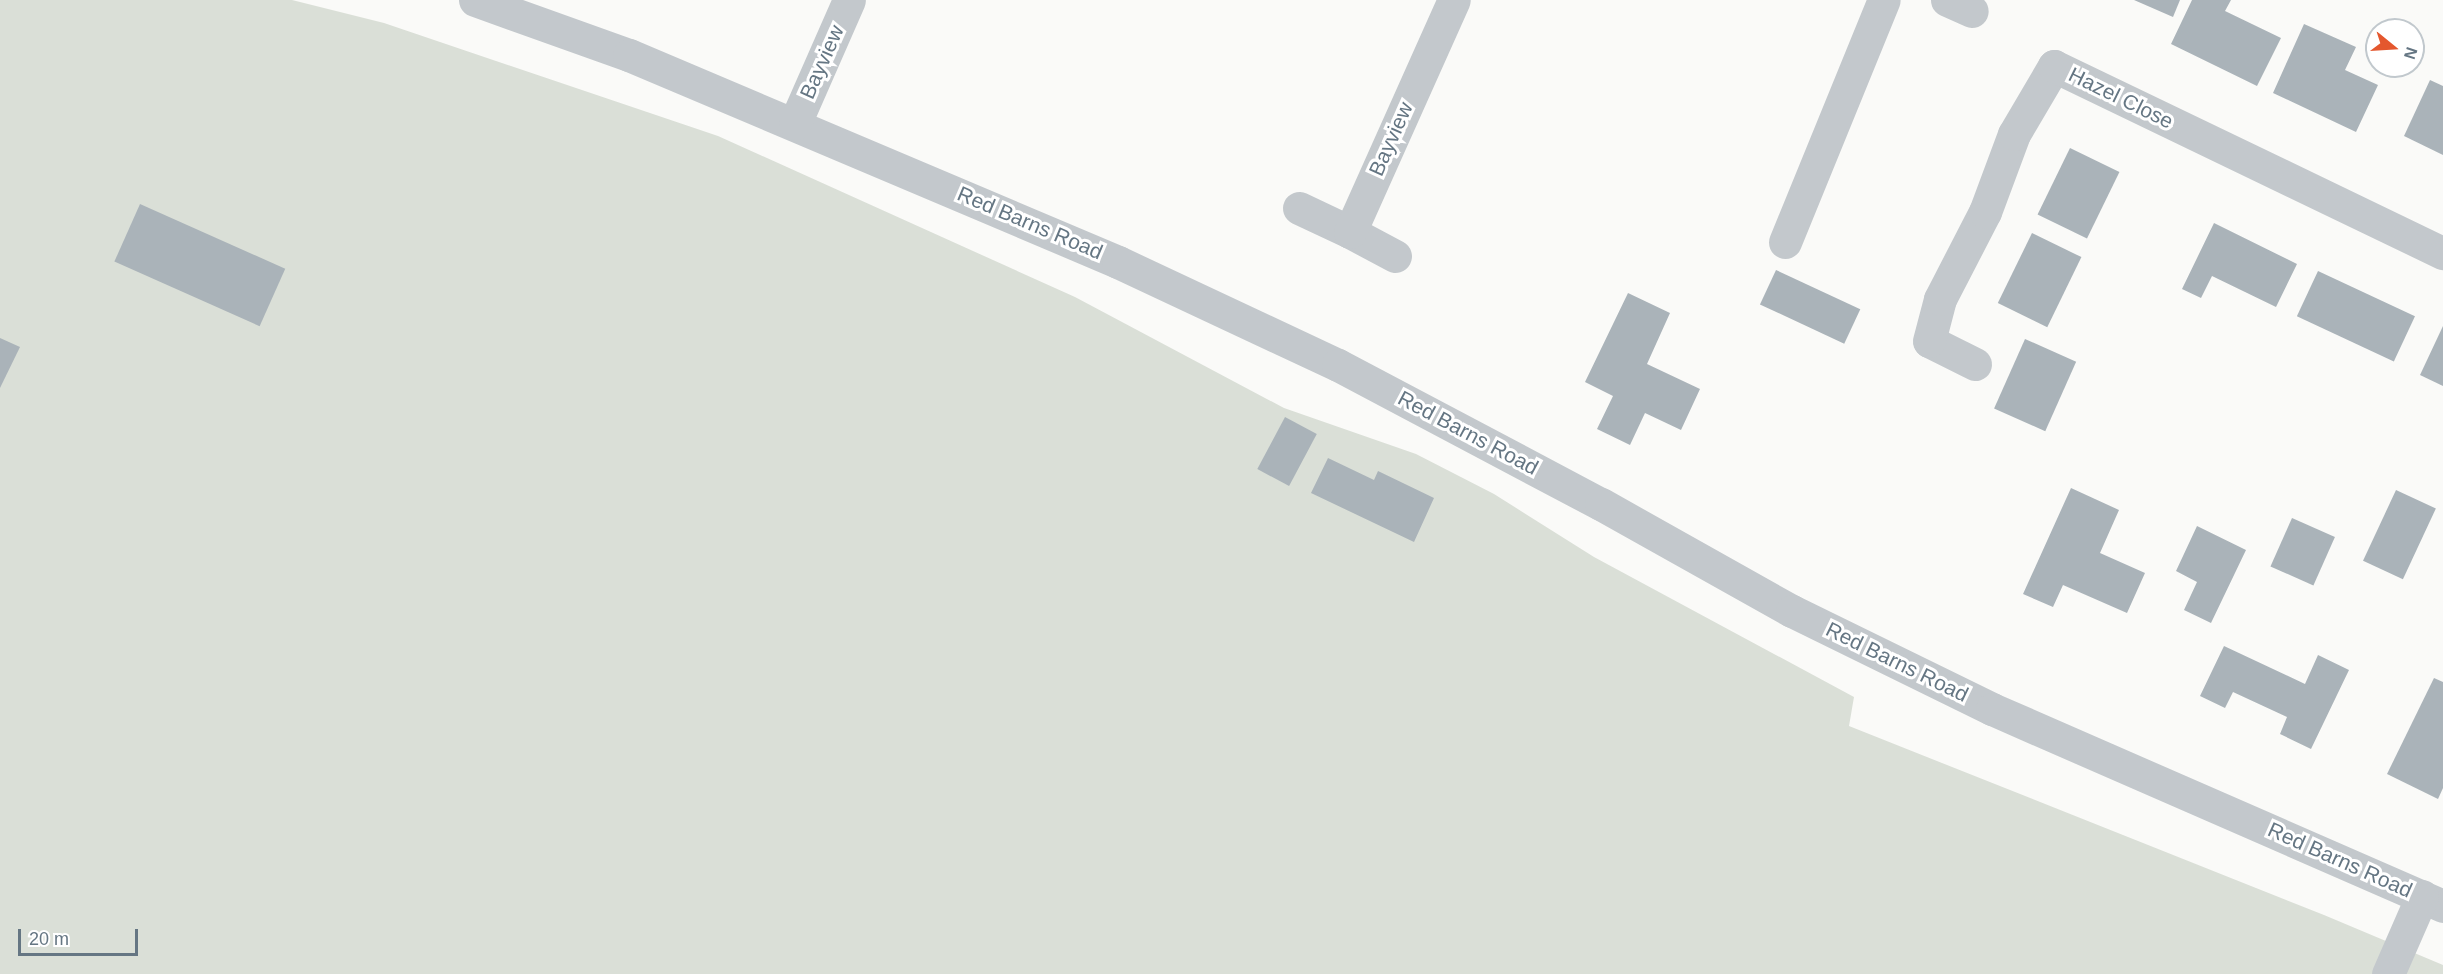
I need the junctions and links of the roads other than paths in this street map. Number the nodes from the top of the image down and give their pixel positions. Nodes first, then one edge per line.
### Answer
1 (475, 0) edge
2 (849, 0) edge
3 (1454, 0) edge
4 (1884, 0) edge
5 (554, 13) edge
6 (795, 123) junction
7 (1299, 208) dead end
8 (1350, 232) junction
9 (1785, 242) dead end
10 (2443, 253) edge
11 (1395, 256) dead end
12 (1975, 364) dead end
13 (2433, 901) edge
14 (2388, 974) edge

1 - 5 street, Red Barns Road
2 - 6 street, Bayview
3 - 8 street, Bayview
4 - 9 street
5 - 6 street, Red Barns Road
6 - 13 street, Red Barns Road
7 - 8 street
8 - 11 street
10 - 12 street, Hazel Close
13 - 14 street

